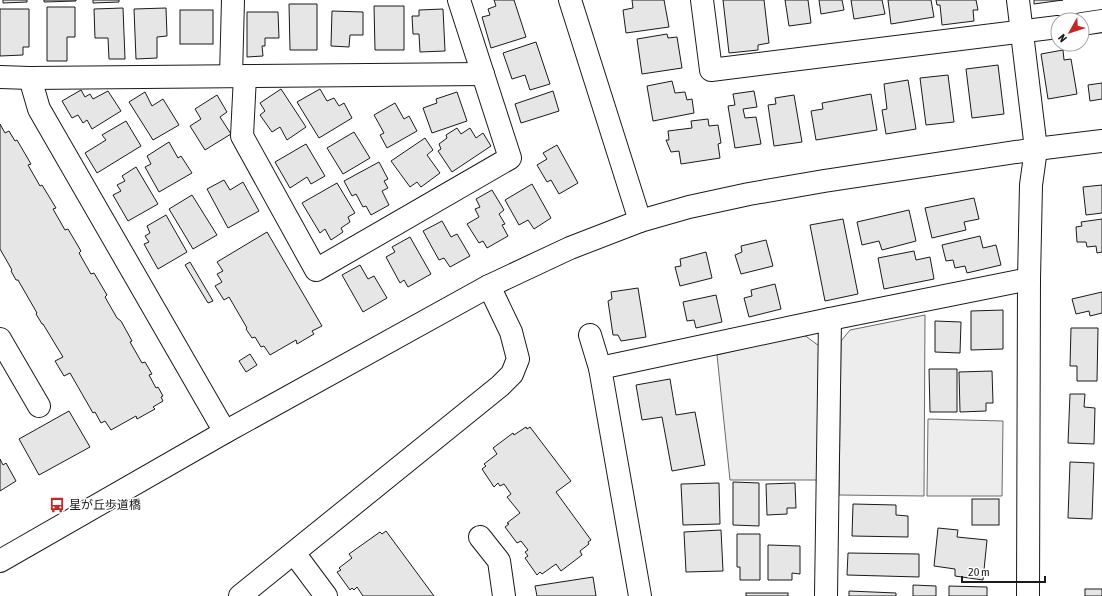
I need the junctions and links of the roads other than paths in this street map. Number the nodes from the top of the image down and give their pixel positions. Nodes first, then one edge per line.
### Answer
1 (233, 0) edge
2 (459, 0) edge
3 (570, 0) edge
4 (702, 0) edge
5 (1018, 0) edge
6 (1102, 21) edge
7 (1090, 23) edge
8 (1050, 28) edge
9 (1022, 31) junction
10 (483, 74) junction
11 (238, 76) junction
12 (0, 77) edge
13 (30, 78) junction
14 (1102, 141) edge
15 (1036, 150) junction
16 (640, 221) junction
17 (1029, 279) junction
18 (489, 286) junction
19 (830, 319) junction
20 (590, 335) dead end
21 (0, 339) edge
22 (600, 368) junction
23 (39, 406) dead end
24 (225, 432) junction
25 (480, 537) dead end
26 (294, 553) junction
27 (0, 561) edge
28 (240, 596) edge
29 (326, 596) edge
30 (504, 596) edge
31 (640, 596) edge
32 (826, 596) edge
33 (1028, 596) edge

1 - 11 street
2 - 10 street
3 - 16 street
4 - 9 street
5 - 9 street
6 - 7 street
8 - 9 street
9 - 15 street
10 - 11 street
10 - 11 street
11 - 13 street
12 - 13 street
13 - 24 street
14 - 15 street
15 - 16 street
15 - 17 street
16 - 18 street
17 - 19 street
17 - 33 street
18 - 24 street
18 - 26 street
19 - 22 street
19 - 32 street
20 - 22 street
21 - 23 street
22 - 31 street
24 - 27 street
25 - 30 street
26 - 28 street
26 - 29 street

